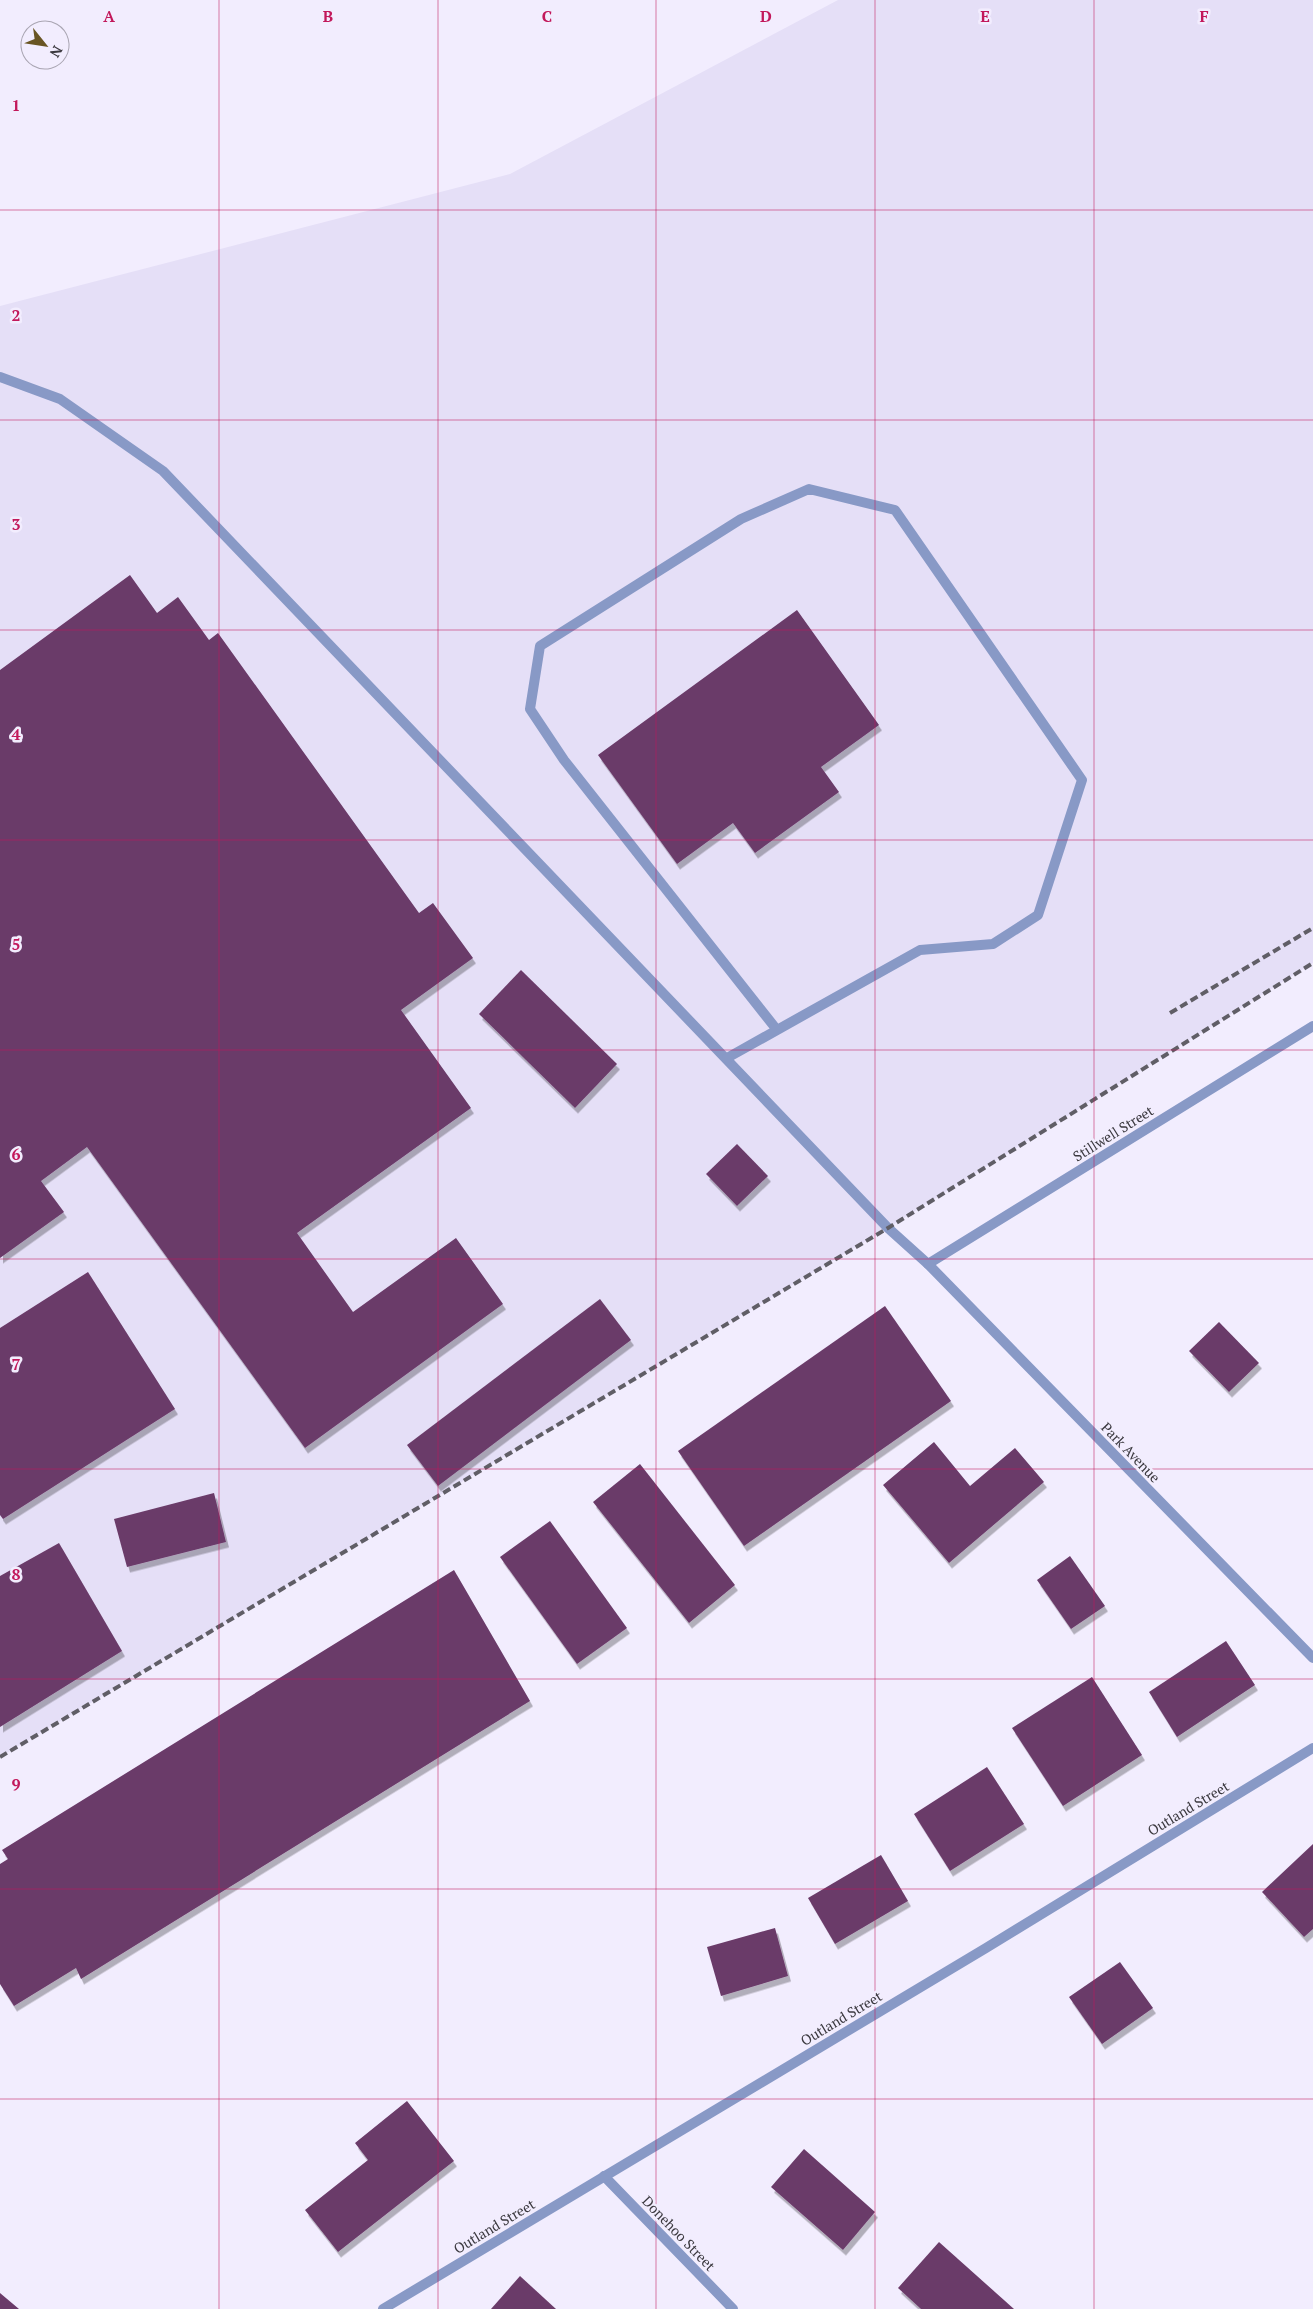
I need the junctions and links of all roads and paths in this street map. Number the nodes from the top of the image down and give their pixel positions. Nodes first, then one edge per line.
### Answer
1 (0, 377) edge
2 (1313, 1026) edge
3 (777, 1030) junction
4 (727, 1058) junction
5 (928, 1264) junction
6 (1313, 1658) edge
7 (1313, 1748) edge
8 (604, 2176) junction
9 (383, 2309) edge
10 (733, 2309) edge

1 - 4 street, Park Avenue
2 - 5 street, Stillwell Street
3 - 3 street
3 - 4 street
4 - 5 street, Park Avenue
5 - 6 street, Park Avenue
7 - 8 street, Outland Street
8 - 9 street, Outland Street
8 - 10 street, Donehoo Street

